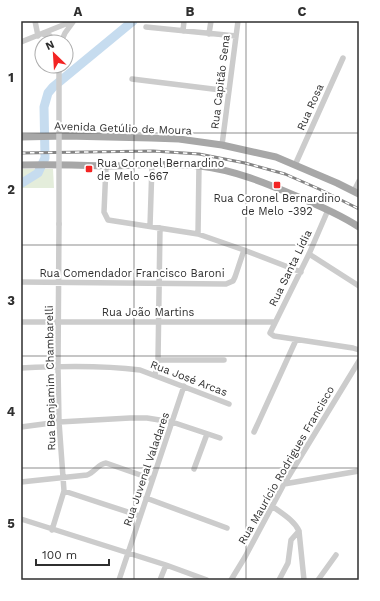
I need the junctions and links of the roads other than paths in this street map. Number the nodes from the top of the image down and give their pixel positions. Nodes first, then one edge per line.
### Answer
1 (35, 21) edge
2 (73, 21) edge
3 (184, 21) edge
4 (211, 21) edge
5 (238, 21) edge
6 (146, 27) dead end
7 (183, 31) junction
8 (40, 34) edge
9 (42, 34) edge
10 (65, 34) edge
11 (209, 34) junction
12 (236, 36) junction
13 (34, 37) edge
14 (21, 42) edge
15 (343, 58) dead end
16 (59, 74) edge
17 (132, 79) dead end
18 (229, 91) junction
19 (21, 137) edge
20 (222, 145) junction
21 (295, 164) junction
22 (21, 165) edge
23 (152, 165) junction
24 (106, 166) junction
25 (199, 166) junction
26 (359, 181) edge
27 (356, 193) edge
28 (328, 210) junction
29 (150, 226) junction
30 (359, 226) edge
31 (160, 228) junction
32 (198, 234) junction
33 (244, 250) junction
34 (310, 254) junction
35 (301, 272) junction
36 (21, 282) edge
37 (58, 284) junction
38 (159, 284) junction
39 (359, 286) edge
40 (21, 322) edge
41 (58, 322) junction
42 (159, 322) junction
43 (275, 322) junction
44 (296, 340) junction
45 (359, 350) edge
46 (158, 360) junction
47 (224, 360) dead end
48 (359, 361) edge
49 (58, 366) junction
50 (21, 368) edge
51 (155, 375) junction
52 (184, 386) junction
53 (229, 404) dead end
54 (59, 422) junction
55 (172, 422) junction
56 (21, 427) edge
57 (254, 432) dead end
58 (207, 434) junction
59 (220, 438) dead end
60 (194, 469) dead end
61 (359, 471) edge
62 (63, 477) junction
63 (152, 479) junction
64 (21, 482) edge
65 (284, 484) junction
66 (64, 491) junction
67 (146, 498) junction
68 (272, 506) junction
69 (140, 516) junction
70 (21, 519) edge
71 (227, 528) dead end
72 (52, 530) junction
73 (299, 531) junction
74 (128, 553) junction
75 (336, 555) dead end
76 (166, 564) junction
77 (119, 580) edge
78 (160, 580) edge
79 (207, 580) edge
80 (231, 580) edge
81 (279, 580) edge
82 (304, 580) edge
83 (318, 580) edge

1 - 8 street
2 - 9 street
2 - 10 street
3 - 7 street
4 - 11 street
5 - 12 street, Rua Capitão Sena
6 - 7 street
7 - 11 street
11 - 12 street
12 - 18 street, Rua Capitão Sena
13 - 14 street
15 - 21 street, Rua Rosa
16 - 37 street, Rua Benjamim Chambarelli, bridge
17 - 18 street
18 - 20 street, Rua Capitão Sena
19 - 20 main road, Avenida Getúlio de Moura
20 - 21 main road, Avenida Getúlio de Moura
21 - 27 main road, Avenida Getúlio de Moura
22 - 24 main road
23 - 24 main road
23 - 25 main road
23 - 29 street
24 - 29 street
25 - 28 main road
25 - 32 street
26 - 27 street
28 - 30 main road
28 - 34 street, Rua Santa Lídia
29 - 31 street
31 - 32 street
31 - 38 street
32 - 33 street
33 - 35 street
33 - 38 street, Rua Comendador Francisco Baroni
34 - 35 street, Rua Santa Lídia
34 - 39 street
35 - 43 street, Rua Santa Lídia
36 - 37 street, Rua Comendador Francisco Baroni
37 - 38 street, Rua Comendador Francisco Baroni
37 - 41 street, Rua Benjamim Chambarelli
38 - 42 street
40 - 41 street, Rua João Martins
41 - 42 street, Rua João Martins
41 - 49 street, Rua Benjamim Chambarelli
42 - 43 street, Rua João Martins
42 - 46 street
43 - 44 street, Rua Santa Lídia
44 - 45 street
44 - 57 street
46 - 47 street
46 - 51 street
48 - 65 street, Rua Maurício Rodrigues Francisco
49 - 50 street, Rua José Arcas
49 - 51 street, Rua José Arcas
49 - 54 street, Rua Benjamim Chambarelli
51 - 52 street, Rua José Arcas
52 - 53 street, Rua José Arcas
52 - 55 street, Rua Juvenal Valadares
54 - 55 street
54 - 56 street
54 - 62 street, Rua Benjamim Chambarelli
55 - 58 street
55 - 63 street, Rua Juvenal Valadares
58 - 59 street
58 - 60 street
61 - 65 street
62 - 63 street
62 - 64 street
62 - 66 street, Rua Benjamim Chambarelli
63 - 67 street, Rua Juvenal Valadares
65 - 68 street, Rua Maurício Rodrigues Francisco
66 - 69 street
66 - 72 street, Rua Benjamim Chambarelli
67 - 69 street, Rua Juvenal Valadares
67 - 71 street
68 - 73 street
68 - 80 street, Rua Maurício Rodrigues Francisco
69 - 74 street, Rua Juvenal Valadares
70 - 72 street
72 - 74 street
73 - 81 street
73 - 82 street
74 - 76 street
74 - 77 street, Rua Juvenal Valadares
75 - 83 street
76 - 78 street
76 - 79 street

